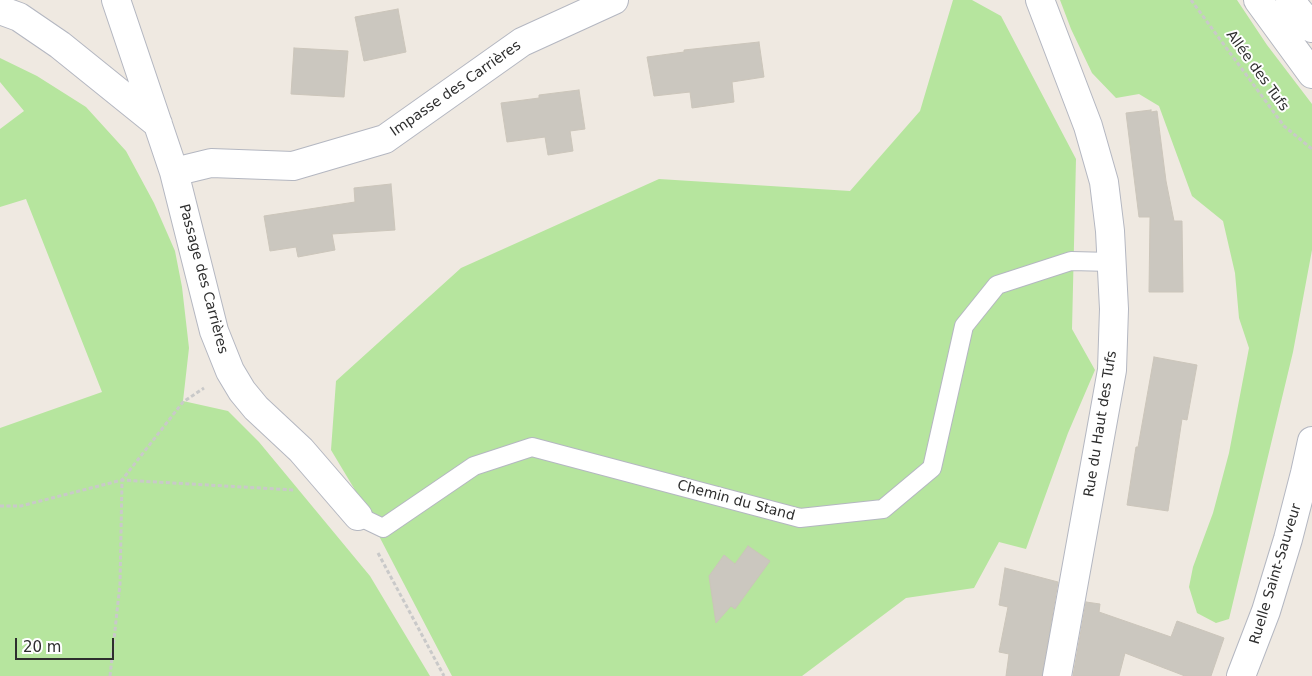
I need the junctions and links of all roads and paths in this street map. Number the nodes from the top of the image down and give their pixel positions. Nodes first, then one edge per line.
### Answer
1 (6, 0) edge
2 (116, 0) edge
3 (614, 0) edge
4 (1040, 0) edge
5 (1191, 0) edge
6 (1258, 0) edge
7 (1290, 0) edge
8 (0, 2) edge
9 (0, 10) edge
10 (1312, 28) edge
11 (1312, 74) edge
12 (158, 124) junction
13 (1312, 149) edge
14 (174, 172) junction
15 (1112, 262) junction
16 (230, 371) junction
17 (1312, 441) edge
18 (122, 480) junction
19 (336, 492) junction
20 (0, 506) edge
21 (358, 516) junction
22 (110, 676) edge
23 (444, 676) edge
24 (1057, 676) edge
25 (1241, 676) edge

1 - 8 street
2 - 12 street, Passage des Carrières
3 - 14 street, Impasse des Carrières
4 - 15 street, Rue du Haut des Tufs
5 - 13 path, Allée des Tufs
6 - 11 street
7 - 10 street
9 - 12 street
12 - 14 street, Passage des Carrières
14 - 16 street, Passage des Carrières
15 - 21 lane, Chemin du Stand
15 - 24 street, Rue du Haut des Tufs
16 - 18 path
16 - 19 street, Passage des Carrières
17 - 25 street, Ruelle Saint-Sauveur
18 - 19 path
18 - 20 path
18 - 22 path
19 - 21 street, Passage des Carrières
21 - 23 path

